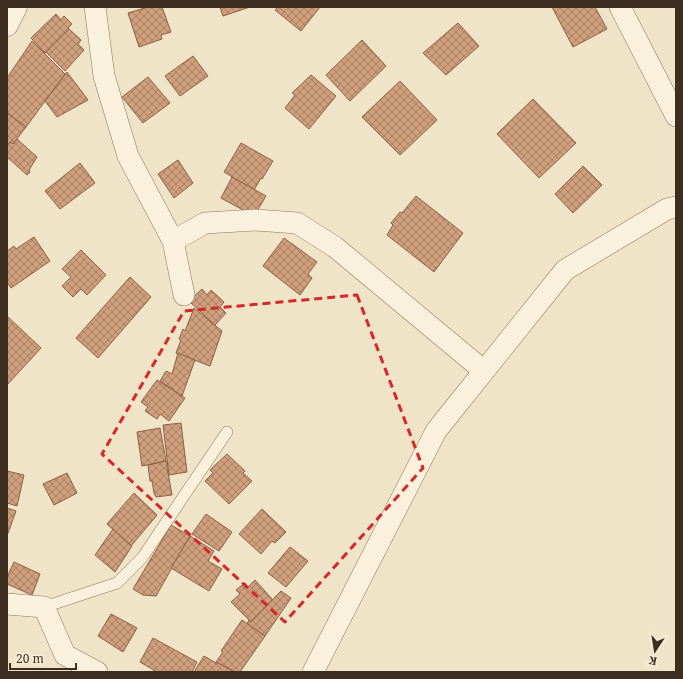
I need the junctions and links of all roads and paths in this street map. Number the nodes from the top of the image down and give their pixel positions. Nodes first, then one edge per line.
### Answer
1 (16, 7) edge
2 (95, 7) edge
3 (620, 7) edge
4 (7, 25) edge
5 (676, 116) edge
6 (676, 207) edge
7 (173, 241) junction
8 (184, 295) dead end
9 (484, 371) junction
10 (227, 432) dead end
11 (7, 604) edge
12 (44, 607) junction
13 (97, 672) edge
14 (313, 672) edge

1 - 4 street
2 - 7 street
3 - 5 street
6 - 9 street
7 - 8 street
7 - 9 street
9 - 14 street
10 - 12 lane
11 - 12 street
12 - 13 street

